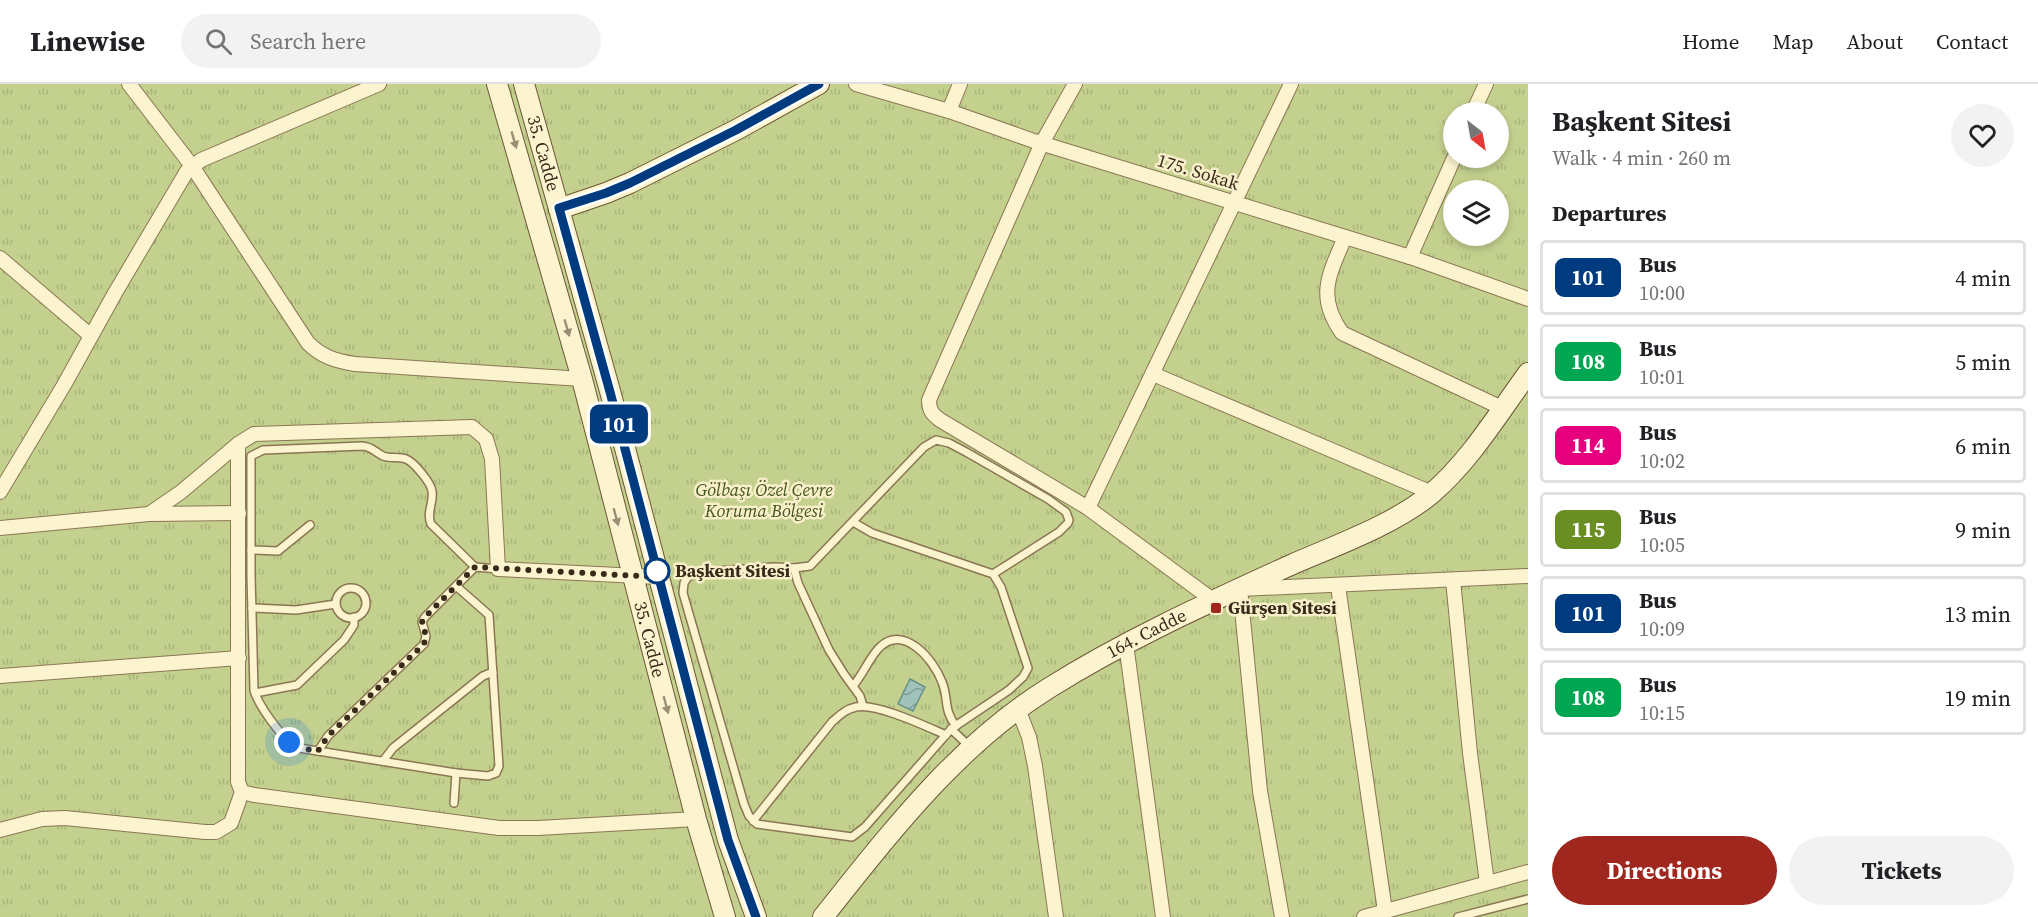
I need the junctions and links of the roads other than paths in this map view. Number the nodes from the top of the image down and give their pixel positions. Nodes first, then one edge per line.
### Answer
1 (129, 84) edge
2 (380, 84) edge
3 (497, 84) edge
4 (524, 84) edge
5 (856, 84) edge
6 (960, 84) edge
7 (1075, 84) edge
8 (1290, 84) edge
9 (1486, 84) edge
10 (813, 86) edge
11 (1478, 102) edge
12 (950, 111) junction
13 (1042, 143) junction
14 (192, 166) junction
15 (1450, 168) edge
16 (1234, 202) junction
17 (559, 208) junction
18 (1345, 237) junction
19 (1410, 257) junction
20 (0, 258) edge
21 (1528, 299) edge
22 (91, 336) junction
23 (1528, 373) edge
24 (1152, 374) junction
25 (582, 379) junction
26 (1502, 408) junction
27 (238, 444) junction
28 (0, 492) edge
29 (1432, 493) junction
30 (1088, 508) junction
31 (239, 513) junction
32 (149, 514) junction
33 (853, 522) junction
34 (310, 525) dead end
35 (0, 528) edge
36 (251, 550) junction
37 (475, 567) junction
38 (794, 568) junction
39 (498, 569) junction
40 (993, 574) junction
41 (1528, 576) edge
42 (632, 577) junction
43 (658, 577) junction
44 (1453, 580) junction
45 (456, 586) junction
46 (1338, 586) junction
47 (1239, 589) junction
48 (1214, 601) junction
49 (336, 603) junction
50 (252, 608) junction
51 (354, 617) junction
52 (1126, 644) junction
53 (239, 658) junction
54 (493, 672) junction
55 (0, 676) edge
56 (853, 686) junction
57 (255, 693) junction
58 (863, 706) junction
59 (1018, 709) junction
60 (951, 730) junction
61 (970, 748) junction
62 (318, 751) junction
63 (383, 761) junction
64 (456, 773) junction
65 (242, 792) junction
66 (454, 803) dead end
67 (696, 819) junction
68 (753, 821) junction
69 (0, 830) edge
70 (1528, 872) edge
71 (1487, 884) junction
72 (1528, 899) edge
73 (1385, 911) junction
74 (725, 917) edge
75 (756, 917) edge
76 (823, 917) edge
77 (1056, 917) edge
78 (1163, 917) edge
79 (1282, 917) edge
80 (1364, 917) edge
81 (1458, 917) edge

1 - 14 street
2 - 14 street
3 -> 25 street, 35. Cadde
4 - 17 street, 35. Cadde
5 - 12 street, 175. Sokak
6 - 12 street
7 - 13 street
8 - 16 street
9 - 11 street
10 - 17 street
12 - 13 street, 175. Sokak
13 - 16 street, 175. Sokak
13 - 30 street
14 - 22 street
14 - 25 street
15 - 19 street
16 - 18 street, 175. Sokak
16 - 24 street
17 - 43 street, 35. Cadde
18 - 19 street, 175. Sokak
18 - 26 street
19 - 21 street, 175. Sokak
20 - 22 street
22 - 28 street
23 - 26 street, 164. Cadde
24 - 29 street
24 - 30 street
25 -> 42 street, 35. Cadde
26 - 29 street, 164. Cadde
27 - 31 street
27 - 32 street
27 - 39 street
29 - 47 street, 164. Cadde
30 - 48 street
31 - 32 street
31 - 53 street
32 - 35 street
33 - 38 lane
33 - 40 lane
33 - 40 lane
34 - 36 lane
36 - 37 lane
36 - 50 lane
37 - 39 lane
37 - 45 lane
38 - 56 lane
38 - 68 lane
39 - 42 street
40 - 60 lane
41 - 44 street
42 - 43 street
42 -> 67 street, 35. Cadde
43 - 75 street, 35. Cadde
44 - 46 street
44 - 71 street
45 - 54 lane
45 - 62 lane
46 - 47 street
46 - 73 street
47 - 48 street, 164. Cadde
47 - 79 street
48 - 52 street, 164. Cadde
49 - 50 lane
49 - 51 lane
49 - 51 lane
50 - 57 lane
51 - 57 lane
52 - 59 street, 164. Cadde
52 - 78 street
53 - 55 street
53 - 65 street
54 - 63 lane
54 - 64 lane
56 - 58 lane
56 - 60 lane
57 - 62 lane
58 - 60 lane
58 - 68 lane
59 - 61 street, 164. Cadde
59 - 77 street
60 - 61 lane
60 - 68 lane
61 - 76 street, 164. Cadde
62 - 63 lane
63 - 64 lane
64 - 66 lane
65 - 67 street
65 - 69 street
67 - 74 street, 35. Cadde
70 - 71 street
71 - 73 street
72 - 81 lane
73 - 80 street

